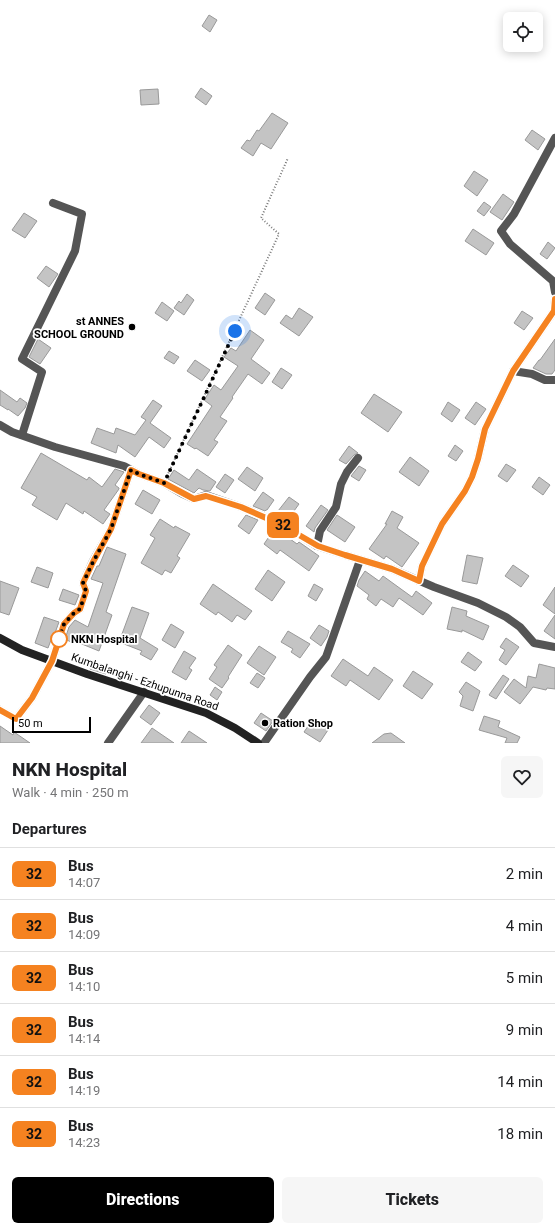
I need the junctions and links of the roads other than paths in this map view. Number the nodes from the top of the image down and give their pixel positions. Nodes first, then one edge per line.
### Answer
1 (555, 138) edge
2 (53, 203) dead end
3 (555, 292) edge
4 (555, 299) edge
5 (513, 371) junction
6 (555, 380) edge
7 (0, 425) edge
8 (22, 435) junction
9 (358, 458) dead end
10 (131, 470) junction
11 (318, 546) junction
12 (360, 560) junction
13 (419, 581) junction
14 (0, 638) edge
15 (555, 648) edge
16 (52, 661) junction
17 (144, 692) junction
18 (0, 710) edge
19 (108, 743) edge
20 (258, 743) edge
21 (264, 743) edge

1 - 3 street
2 - 8 street
4 - 5 street
5 - 6 street
5 - 13 street
7 - 8 street
8 - 10 street
9 - 11 street
10 - 11 street
10 - 16 street
11 - 12 street
12 - 13 street
12 - 21 street
13 - 15 street
14 - 16 main road, Kumbalanghi - Ezhupunna Road
16 - 17 main road, Kumbalanghi - Ezhupunna Road
16 - 18 street
17 - 19 street
17 - 20 main road, Kumbalanghi - Ezhupunna Road

